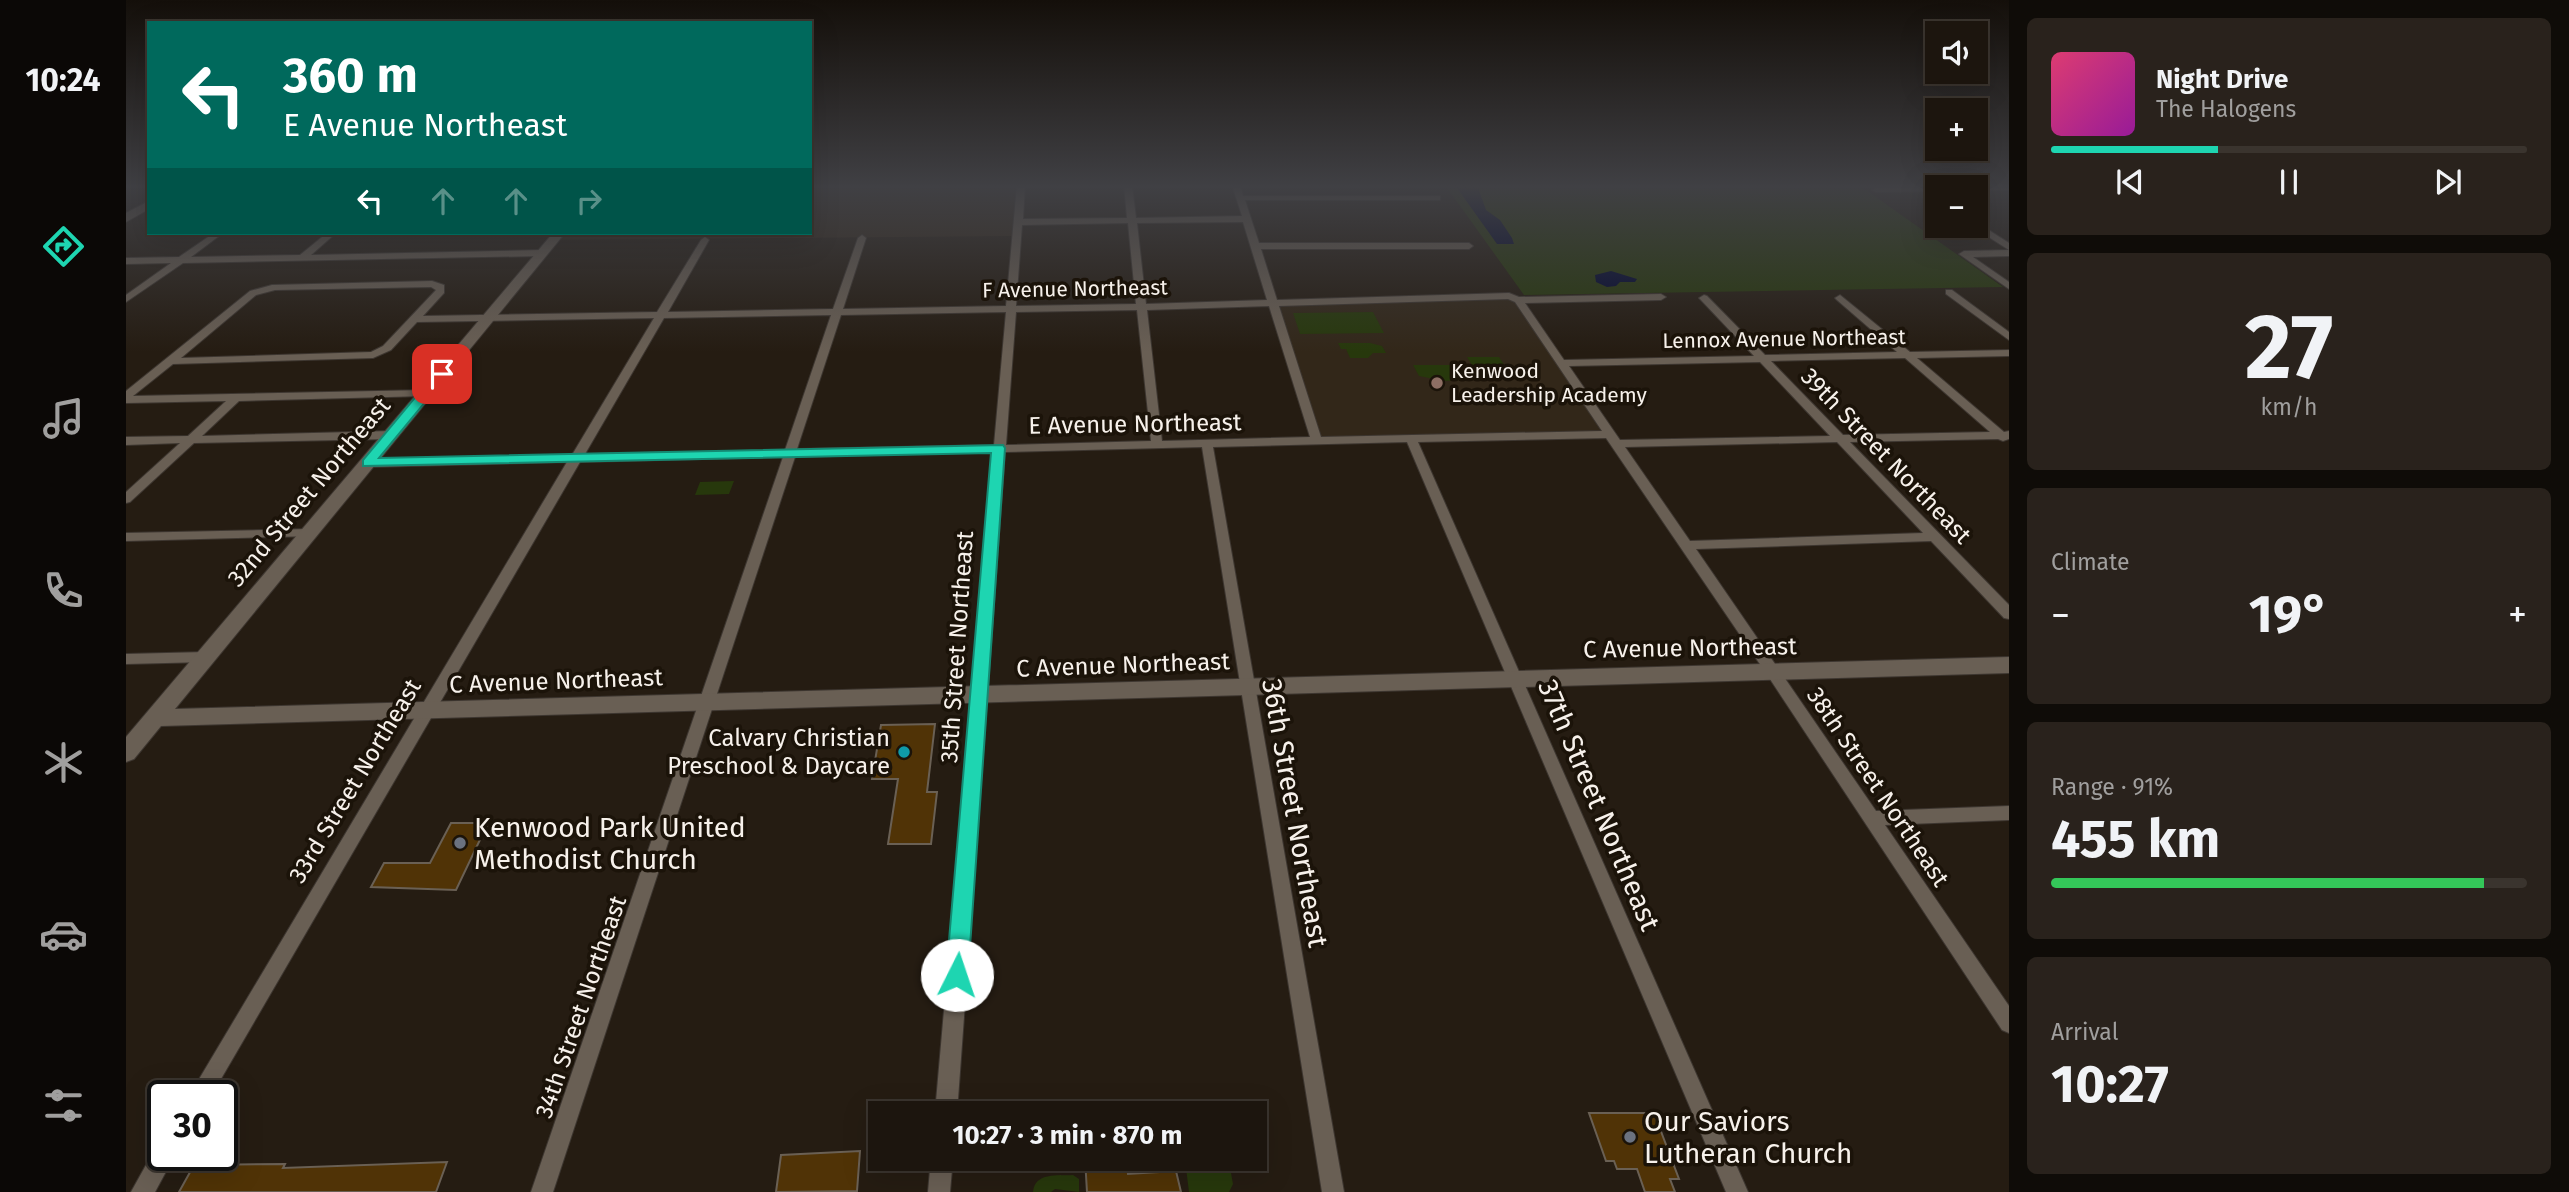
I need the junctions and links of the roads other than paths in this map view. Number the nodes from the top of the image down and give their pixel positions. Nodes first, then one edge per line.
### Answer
1 (705, 240) dead end
2 (208, 241) edge
3 (323, 241) edge
4 (553, 241) edge
5 (861, 241) edge
6 (1016, 241) edge
7 (1134, 241) edge
8 (1253, 241) edge
9 (1255, 246) junction
10 (1469, 246) dead end
11 (2009, 250) edge
12 (542, 253) junction
13 (302, 258) junction
14 (126, 261) edge
15 (180, 261) junction
16 (2009, 286) edge
17 (1949, 292) dead end
18 (1661, 297) dead end
19 (1704, 298) dead end
20 (1840, 298) dead end
21 (126, 299) edge
22 (1518, 300) junction
23 (1272, 304) junction
24 (1141, 307) junction
25 (1009, 310) junction
26 (838, 313) junction
27 (660, 316) junction
28 (488, 318) junction
29 (415, 319) junction
30 (2009, 337) edge
31 (2009, 353) edge
32 (1908, 356) junction
33 (1763, 359) junction
34 (170, 361) junction
35 (1561, 363) junction
36 (426, 393) junction
37 (236, 397) junction
38 (126, 398) edge
39 (391, 435) junction
40 (2006, 437) edge
41 (1839, 438) junction
42 (1411, 439) junction
43 (1612, 439) junction
44 (190, 440) junction
45 (126, 441) edge
46 (1318, 442) junction
47 (1206, 444) junction
48 (1157, 445) junction
49 (999, 448) junction
50 (790, 453) junction
51 (576, 458) junction
52 (368, 463) junction
53 (126, 499) edge
54 (309, 533) junction
55 (126, 537) edge
56 (1935, 537) junction
57 (1686, 545) junction
58 (2009, 614) edge
59 (206, 657) junction
60 (126, 659) edge
61 (2009, 665) edge
62 (1773, 672) junction
63 (1516, 678) junction
64 (1247, 687) junction
65 (979, 696) junction
66 (707, 703) junction
67 (426, 711) junction
68 (155, 719) junction
69 (126, 753) edge
70 (2009, 813) edge
71 (1871, 818) junction
72 (2009, 1023) edge
73 (208, 1080) edge
74 (947, 1101) edge
75 (154, 1171) edge
76 (941, 1171) edge
77 (142, 1192) edge
78 (542, 1192) edge
79 (939, 1192) edge
80 (1333, 1192) edge
81 (1737, 1192) edge

1 - 27 street, 33rd Street Northeast
2 - 15 street
3 - 13 street
4 - 12 street, 32nd Street Northeast
5 - 26 street, 34th Street Northeast
6 - 25 street, 35th Street Northeast
7 - 24 street
8 - 9 street
9 - 10 street
9 - 23 street
11 - 16 street
12 - 13 street
12 - 28 street, 32nd Street Northeast
13 - 15 street
14 - 15 street
15 - 21 street
17 - 30 street
18 - 22 street, F Avenue Northeast
19 - 33 street, 39th Street Northeast
20 - 32 street
22 - 23 street, F Avenue Northeast
22 - 35 street, 38th Street Northeast
23 - 24 street, F Avenue Northeast
23 - 46 street
24 - 25 street, F Avenue Northeast
24 - 48 street
25 - 26 street, F Avenue Northeast
25 - 49 street, 35th Street Northeast
26 - 27 street, F Avenue Northeast
26 - 50 street, 34th Street Northeast
27 - 28 street, F Avenue Northeast
27 - 51 street, 33rd Street Northeast
28 - 29 street, F Avenue Northeast
28 - 36 street, 32nd Street Northeast
29 - 34 street
29 - 34 street
31 - 32 street, Lennox Avenue Northeast
32 - 33 street, Lennox Avenue Northeast
32 - 40 street
33 - 35 street, Lennox Avenue Northeast
33 - 41 street, 39th Street Northeast
34 - 38 street
35 - 43 street, 38th Street Northeast
36 - 37 street
36 - 39 street, 32nd Street Northeast
37 - 38 street
37 - 44 street
39 - 44 street
39 - 52 street, 32nd Street Northeast
40 - 41 street, E Avenue Northeast
41 - 43 street, E Avenue Northeast
41 - 56 street, 39th Street Northeast
42 - 43 street, E Avenue Northeast
42 - 46 street, E Avenue Northeast
42 - 63 street, 37th Street Northeast
43 - 57 street, 38th Street Northeast
44 - 45 street
44 - 53 street
46 - 47 street, E Avenue Northeast
47 - 48 street, E Avenue Northeast
47 - 64 street, 36th Street Northeast
48 - 49 street, E Avenue Northeast
49 - 50 street, E Avenue Northeast
49 - 65 street, 35th Street Northeast
50 - 51 street, E Avenue Northeast
50 - 66 street, 34th Street Northeast
51 - 52 street, E Avenue Northeast
51 - 67 street, 33rd Street Northeast
52 - 54 street, 32nd Street Northeast
54 - 55 street
54 - 59 street, 32nd Street Northeast
56 - 57 street
56 - 58 street, 39th Street Northeast
57 - 62 street, 38th Street Northeast
59 - 60 street
59 - 68 street, 32nd Street Northeast
61 - 62 street, C Avenue Northeast
62 - 63 street, C Avenue Northeast
62 - 71 street, 38th Street Northeast
63 - 64 street, C Avenue Northeast
63 - 81 street, 37th Street Northeast
64 - 65 street, C Avenue Northeast
64 - 80 street, 36th Street Northeast
65 - 66 street, C Avenue Northeast
65 - 74 street, 35th Street Northeast
66 - 67 street, C Avenue Northeast
66 - 78 street, 34th Street Northeast
67 - 68 street, C Avenue Northeast
67 - 73 street, 33rd Street Northeast
68 - 69 street, 32nd Street Northeast
70 - 71 street
71 - 72 street, 38th Street Northeast
75 - 77 street
76 - 79 street

